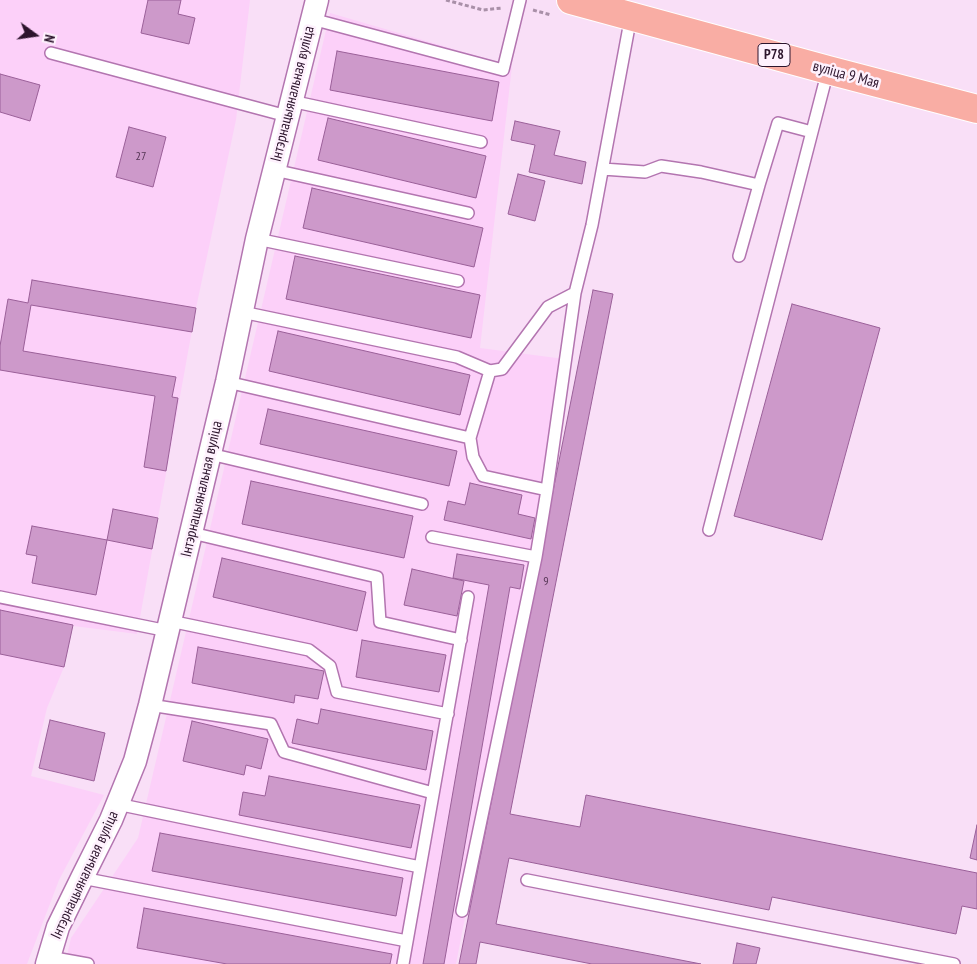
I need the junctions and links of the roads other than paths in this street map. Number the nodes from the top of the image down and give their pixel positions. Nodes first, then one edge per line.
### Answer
1 (520, 0) edge
2 (571, 0) edge
3 (314, 9) edge
4 (631, 16) junction
5 (51, 53) dead end
6 (828, 70) junction
7 (289, 108) junction
8 (977, 109) edge
9 (812, 132) junction
10 (481, 142) dead end
11 (603, 169) junction
12 (274, 170) junction
13 (759, 185) junction
14 (468, 213) dead end
15 (257, 239) junction
16 (739, 256) dead end
17 (458, 281) dead end
18 (575, 293) junction
19 (242, 312) junction
20 (490, 371) junction
21 (227, 382) junction
22 (470, 438) junction
23 (210, 454) junction
24 (547, 490) junction
25 (422, 504) dead end
26 (709, 530) dead end
27 (192, 533) junction
28 (432, 537) dead end
29 (536, 557) junction
30 (0, 597) edge
31 (468, 597) dead end
32 (169, 626) junction
33 (461, 640) junction
34 (150, 705) junction
35 (448, 714) junction
36 (433, 793) junction
37 (117, 804) junction
38 (420, 867) junction
39 (82, 878) junction
40 (527, 880) dead end
41 (462, 911) dead end
42 (407, 941) junction
43 (48, 961) edge
44 (88, 964) edge
45 (403, 964) edge
46 (954, 964) edge

1 - 3 lane
2 - 4 main road, вуліца 9 Мая / Р78
3 - 7 street, Інтэрнацыянальная вуліца
4 - 6 main road, вуліца 9 Мая / Р78
4 - 11 lane
5 - 7 lane
6 - 8 main road, вуліца 9 Мая / Р78
6 - 9 lane
7 - 10 lane
7 - 12 street, Інтэрнацыянальная вуліца
9 - 13 lane
9 - 26 lane
11 - 13 lane
11 - 18 lane
12 - 14 lane
12 - 15 street, Інтэрнацыянальная вуліца
13 - 16 lane
15 - 17 lane
15 - 19 street, Інтэрнацыянальная вуліца
18 - 20 lane
18 - 24 lane
19 - 20 lane
19 - 21 street, Інтэрнацыянальная вуліца
20 - 22 lane
21 - 22 lane
21 - 23 street, Інтэрнацыянальная вуліца
22 - 24 lane
23 - 25 lane
23 - 27 street, Інтэрнацыянальная вуліца
24 - 29 lane
27 - 32 street, Інтэрнацыянальная вуліца
27 - 33 lane
28 - 29 lane
29 - 41 lane
30 - 32 lane
31 - 33 lane
32 - 34 street, Інтэрнацыянальная вуліца
32 - 35 lane
33 - 35 lane
34 - 36 lane
34 - 37 street, Інтэрнацыянальная вуліца
35 - 36 lane
36 - 38 lane
37 - 38 lane
37 - 39 street, Інтэрнацыянальная вуліца
38 - 42 lane
39 - 42 lane
39 - 43 street, Інтэрнацыянальная вуліца
40 - 46 lane
42 - 45 lane
43 - 44 lane

